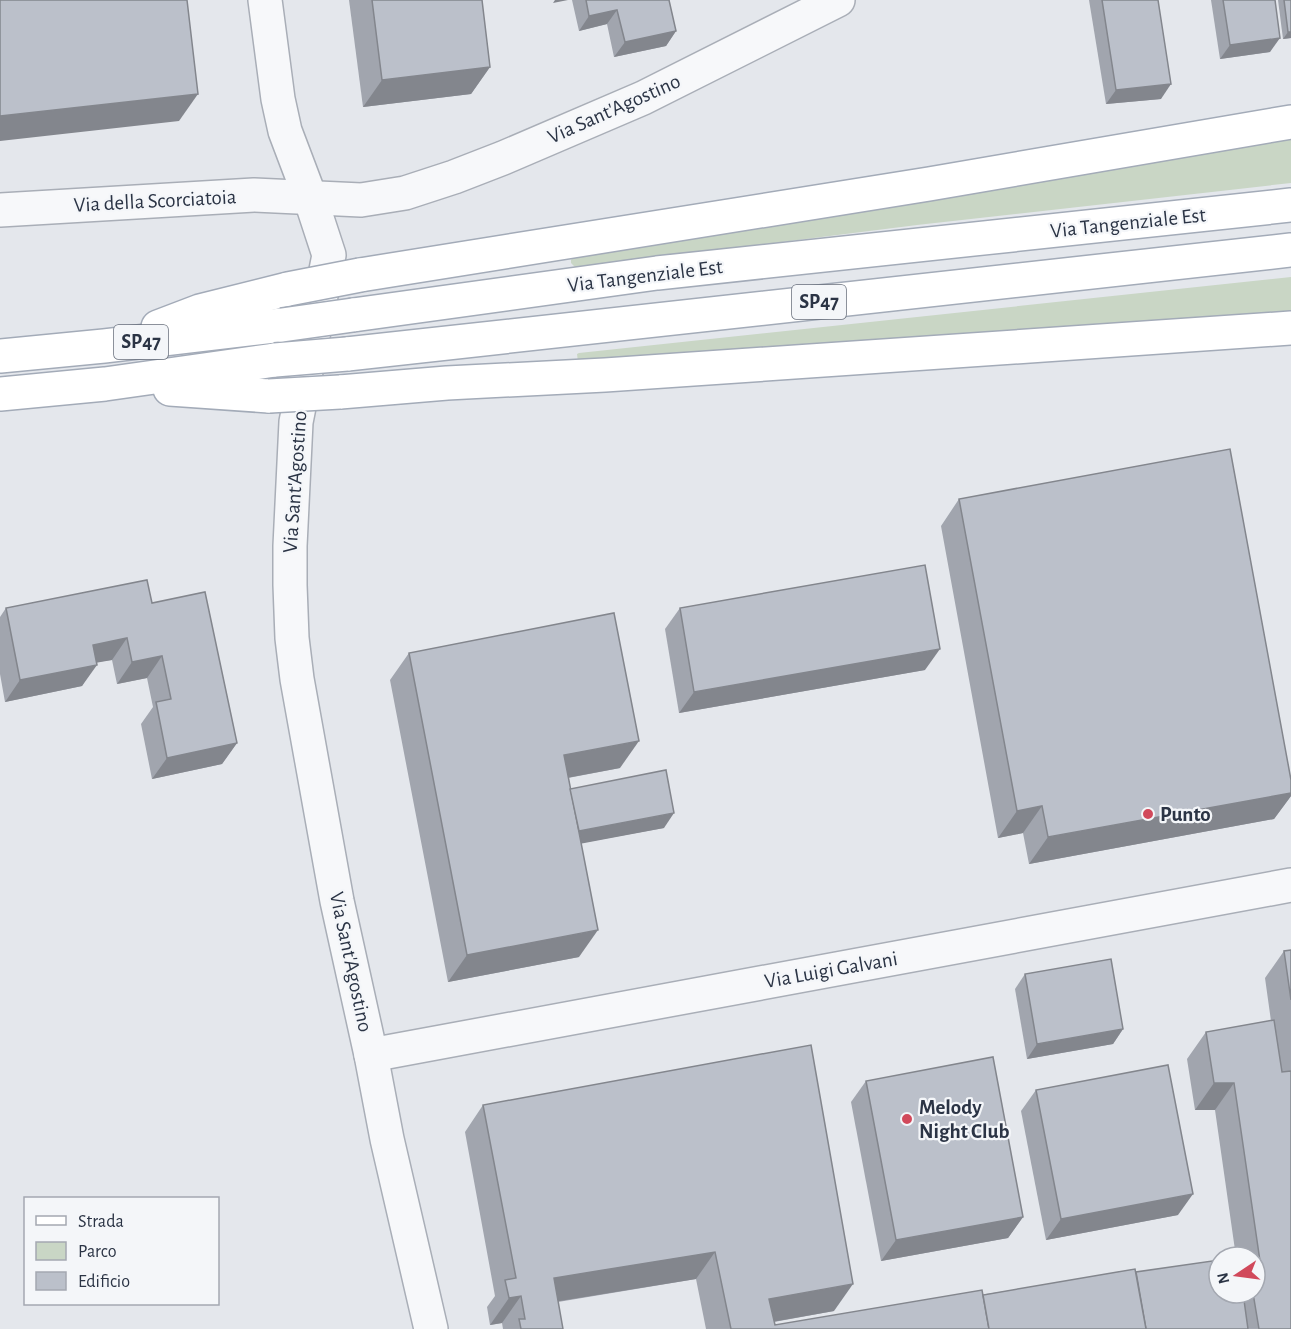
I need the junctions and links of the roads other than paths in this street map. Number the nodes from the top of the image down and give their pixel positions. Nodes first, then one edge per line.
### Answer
1 (265, 0) edge
2 (838, 0) edge
3 (1291, 122) edge
4 (310, 198) junction
5 (1291, 205) edge
6 (0, 210) edge
7 (1291, 250) edge
8 (1291, 328) edge
9 (104, 346) junction
10 (0, 356) edge
11 (105, 384) junction
12 (0, 394) edge
13 (1291, 885) edge
14 (371, 1055) junction
15 (431, 1329) edge

1 - 4 street
2 - 4 street, Via Sant'Agostino
3 - 9 main road, bridge
4 - 6 street, Via della Scorciatoia
4 - 14 street, Via Sant'Agostino
5 - 9 main road, Via Tangenziale Est / SP47, bridge
7 - 11 main road, Via Tangenziale Est / SP47, bridge
8 - 11 main road, bridge
9 - 10 main road, Via Tangenziale Est / SP47
11 - 12 main road, Via Tangenziale Est / SP47
13 - 14 street, Via Luigi Galvani
14 - 15 street, Via Sant'Agostino

